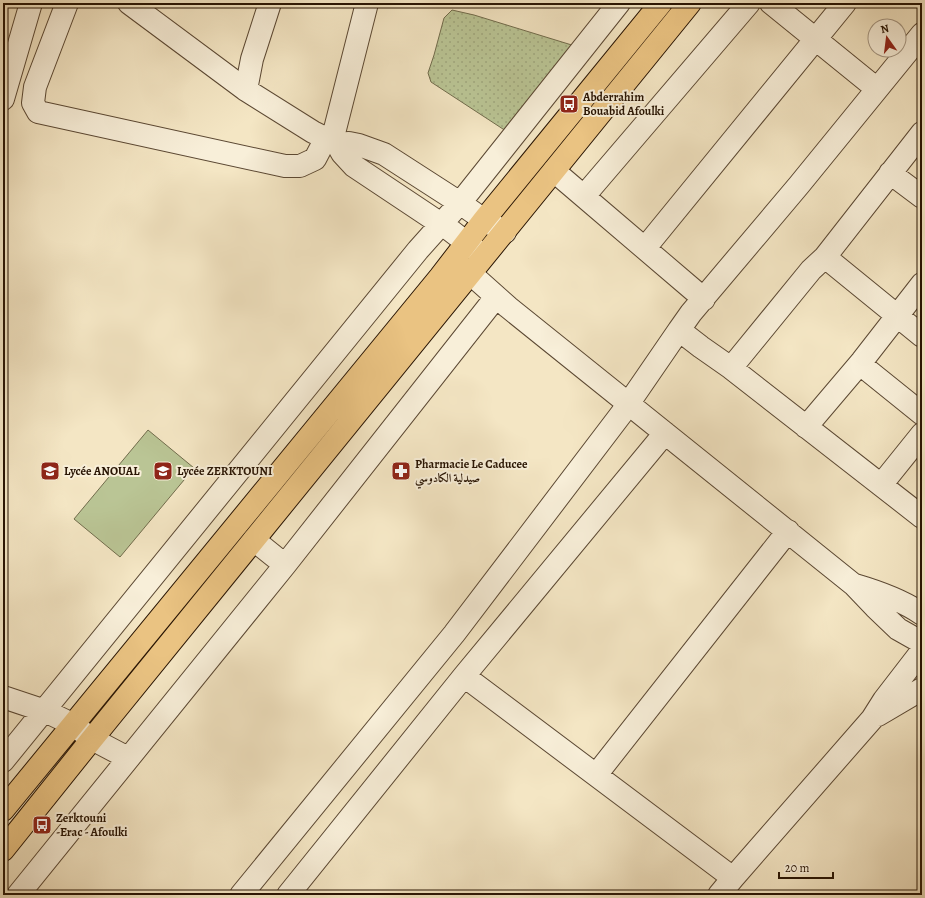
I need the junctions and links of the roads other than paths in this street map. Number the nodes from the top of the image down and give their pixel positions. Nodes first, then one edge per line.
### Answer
1 (31, 3) edge
2 (67, 3) edge
3 (130, 3) edge
4 (270, 3) edge
5 (367, 3) edge
6 (619, 3) edge
7 (661, 3) edge
8 (690, 3) edge
9 (749, 3) edge
10 (771, 3) edge
11 (846, 3) edge
12 (922, 34) edge
13 (816, 40) junction
14 (915, 58) edge
15 (877, 89) junction
16 (246, 90) junction
17 (3, 99) edge
18 (922, 133) edge
19 (332, 141) junction
20 (554, 171) junction
21 (890, 173) junction
22 (584, 196) junction
23 (922, 197) edge
24 (460, 203) junction
25 (484, 220) junction
26 (441, 225) junction
27 (505, 232) junction
28 (465, 244) junction
29 (645, 248) junction
30 (484, 257) junction
31 (825, 257) junction
32 (470, 274) junction
33 (922, 284) edge
34 (496, 297) junction
35 (704, 299) junction
36 (897, 315) junction
37 (679, 330) junction
38 (922, 336) edge
39 (860, 364) junction
40 (731, 368) junction
41 (629, 403) junction
42 (922, 414) edge
43 (806, 427) junction
44 (665, 432) junction
45 (922, 434) edge
46 (881, 485) junction
47 (922, 518) edge
48 (788, 531) junction
49 (254, 540) junction
50 (285, 565) junction
51 (854, 585) junction
52 (922, 614) edge
53 (922, 646) edge
54 (464, 676) junction
55 (922, 689) edge
56 (3, 697) edge
57 (45, 711) junction
58 (872, 719) junction
59 (72, 724) junction
60 (92, 739) junction
61 (128, 758) junction
62 (3, 761) edge
63 (596, 775) junction
64 (3, 810) edge
65 (3, 850) edge
66 (732, 878) junction
67 (18, 895) edge
68 (241, 895) edge
69 (288, 895) edge
70 (719, 895) edge

1 - 17 street
2 - 19 street
3 - 16 street
4 - 16 street
5 - 19 street
6 - 24 street
7 - 25 main road
8 - 20 main road
9 - 22 street
10 - 13 street
11 - 13 street
12 - 14 street
13 - 15 street
13 - 29 street
14 - 15 street
15 - 35 street
16 - 19 street
18 - 21 street
19 - 24 street
19 - 26 street
20 - 22 street
20 - 27 main road
21 - 23 street
21 - 31 street
22 - 29 street
24 - 25 street
24 - 26 street
25 - 27 street
25 - 28 main road
26 - 28 street
26 - 57 street
27 - 30 main road
28 - 30 street
28 - 59 main road
29 - 35 street
30 - 32 main road
31 - 36 street
31 - 40 street
32 - 34 street
32 - 49 main road
33 - 36 street
34 - 41 street
34 - 50 street
35 - 37 street
36 - 38 street
36 - 39 street
37 - 40 street
37 - 41 street
39 - 42 street
39 - 43 street
40 - 43 street
41 - 44 street
41 - 68 street
43 - 46 street
44 - 48 street
44 - 54 street
45 - 46 street
46 - 47 street
48 - 51 street
48 - 63 street
49 - 50 street
49 - 60 main road
50 - 61 street
51 - 52 street
51 - 53 street
53 - 58 street
54 - 63 street
54 - 69 street
55 - 58 street
56 - 57 street
57 - 59 street
57 - 62 street
58 - 66 street
59 - 60 street
59 - 64 main road
60 - 61 street
60 - 65 main road
61 - 67 street
63 - 66 street
66 - 70 street

